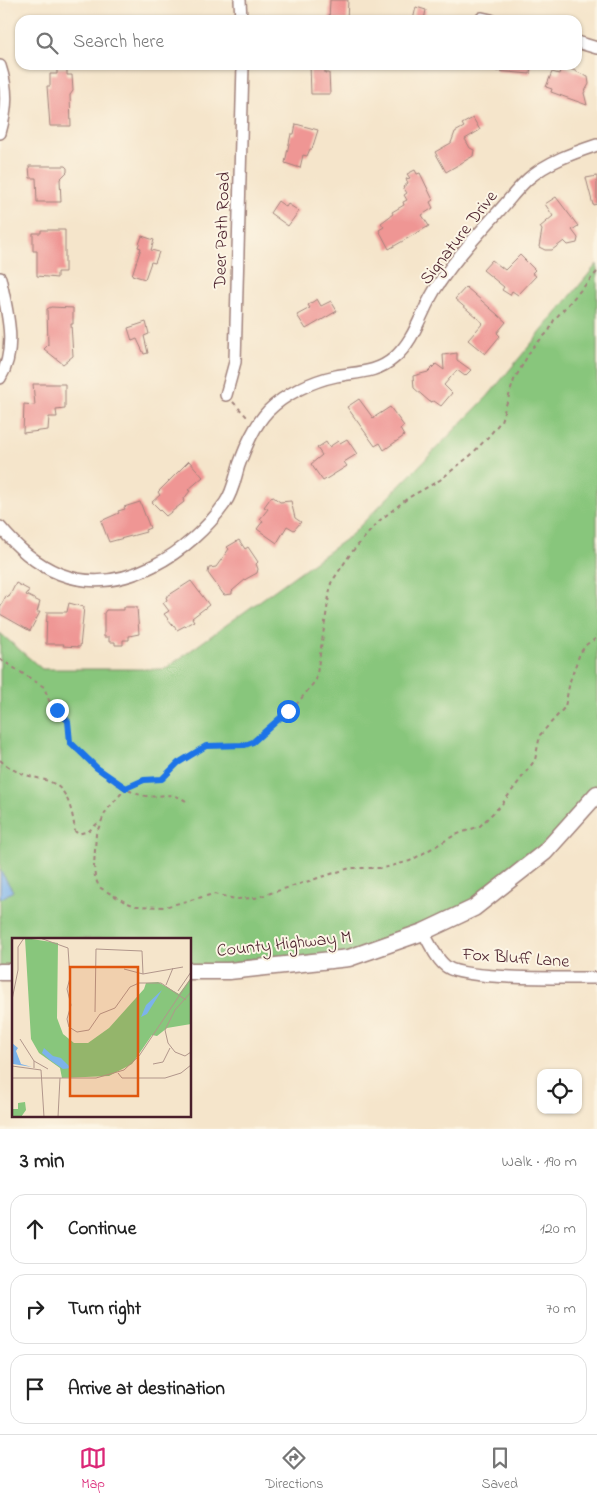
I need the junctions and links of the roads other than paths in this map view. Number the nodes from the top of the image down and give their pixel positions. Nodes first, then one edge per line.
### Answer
1 (240, 0) edge
2 (241, 15) edge
3 (582, 44) edge
4 (597, 48) edge
5 (0, 66) edge
6 (243, 70) edge
7 (0, 133) edge
8 (597, 145) edge
9 (0, 278) edge
10 (0, 378) edge
11 (226, 395) road end
12 (0, 527) edge
13 (597, 794) edge
14 (423, 932) junction
15 (191, 971) edge
16 (597, 978) edge

1 - 2 street
3 - 4 street
5 - 7 street
6 - 11 street, Deer Path Road
8 - 12 street, Signature Drive
9 - 10 street
13 - 14 main road, County Highway M
14 - 15 main road, County Highway M
14 - 16 street, Fox Bluff Lane

